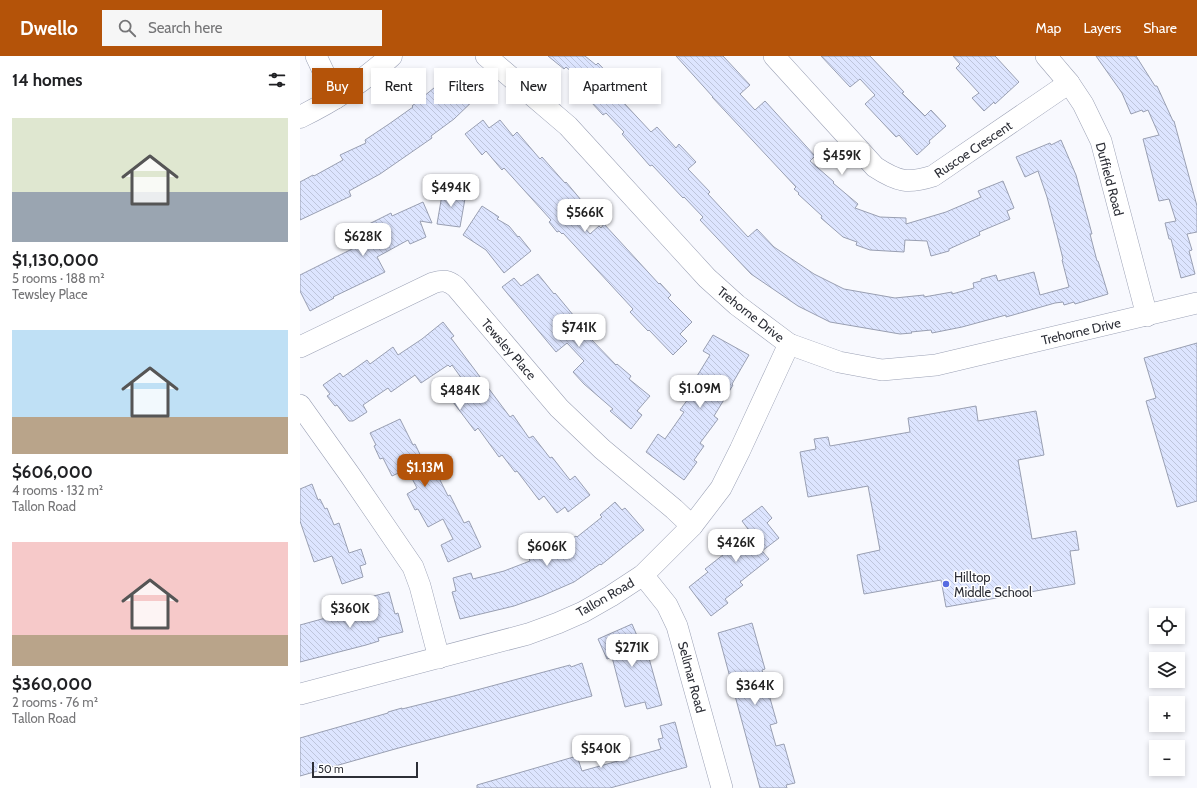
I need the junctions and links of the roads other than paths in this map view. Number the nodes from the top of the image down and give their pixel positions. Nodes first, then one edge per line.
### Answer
1 (316, 56) edge
2 (391, 56) edge
3 (486, 56) edge
4 (774, 56) edge
5 (1046, 56) edge
6 (322, 68) edge
7 (363, 79) edge
8 (1069, 83) junction
9 (325, 104) edge
10 (300, 117) edge
11 (1197, 303) edge
12 (1146, 316) junction
13 (789, 344) junction
14 (300, 347) edge
15 (300, 405) edge
16 (692, 526) junction
17 (643, 575) junction
18 (439, 658) junction
19 (300, 694) edge
20 (722, 788) edge

1 - 6 street
2 - 7 main road
3 - 13 street, Trehorne Drive
4 - 8 street, Ruscoe Crescent
5 - 8 street, Duffield Road
8 - 12 street, Duffield Road
9 - 10 main road
11 - 12 street, Trehorne Drive
12 - 13 street, Trehorne Drive
13 - 16 street, Tallon Road
14 - 16 street, Tewsley Place
15 - 18 street
16 - 17 street, Tallon Road
17 - 18 street, Tallon Road
17 - 20 street, Sellmar Road
18 - 19 street, Tallon Road

